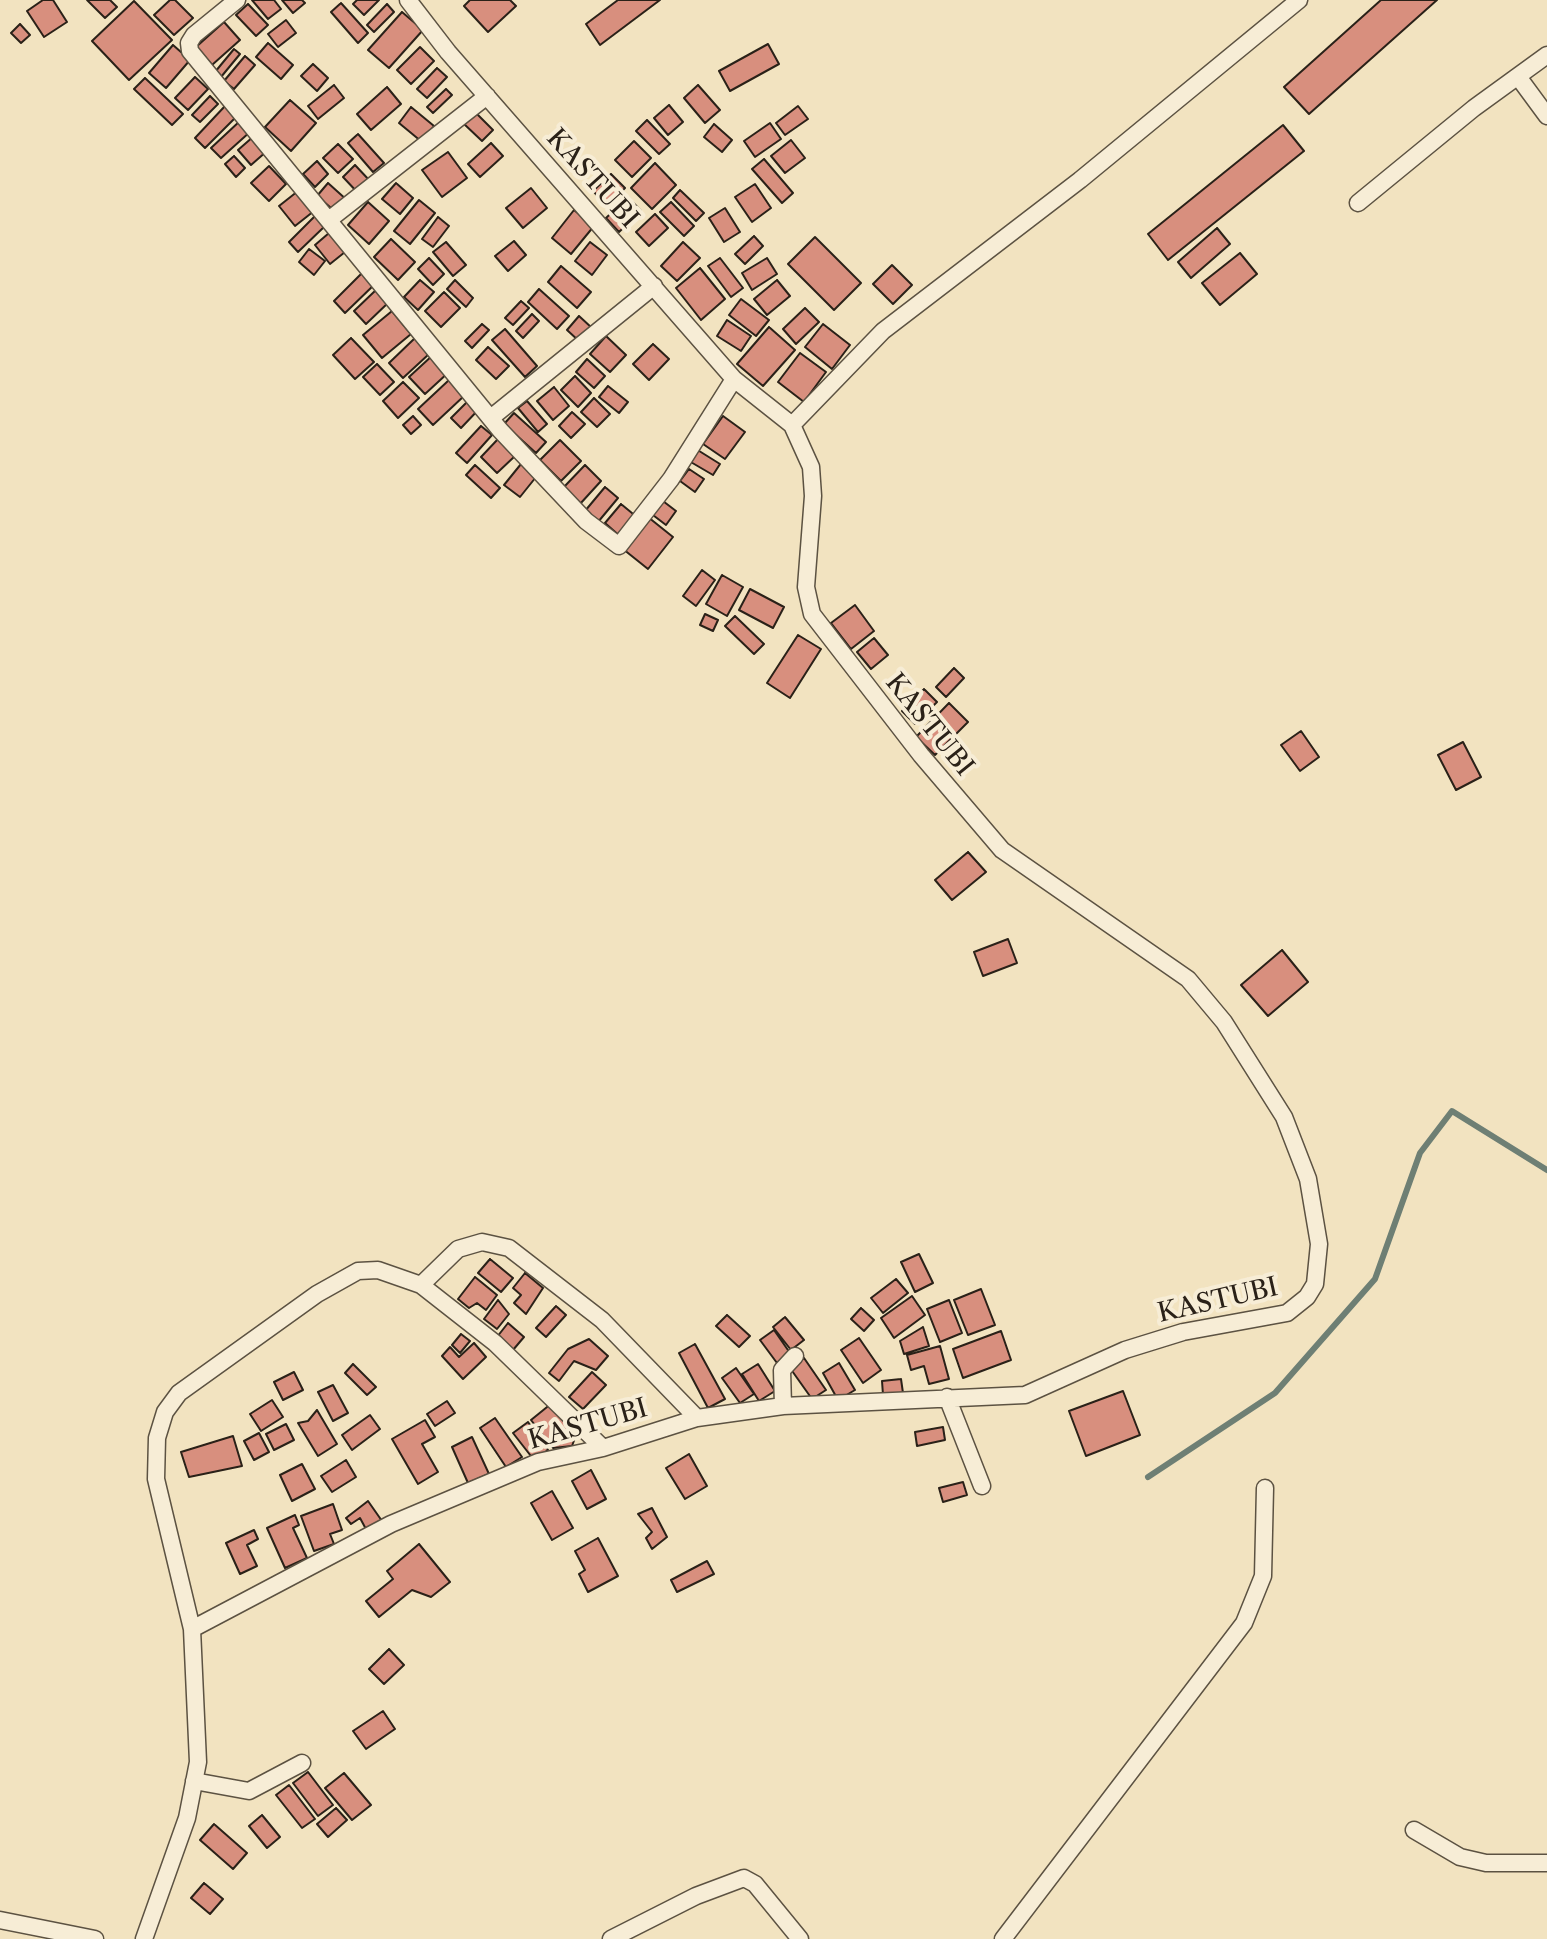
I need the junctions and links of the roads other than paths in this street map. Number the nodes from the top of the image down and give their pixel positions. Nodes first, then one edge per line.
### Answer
1 (237, 0) edge
2 (408, 0) edge
3 (1299, 0) edge
4 (212, 7) edge
5 (1547, 55) edge
6 (1519, 78) junction
7 (487, 96) junction
8 (1547, 116) edge
9 (1358, 203) dead end
10 (330, 219) junction
11 (654, 286) junction
12 (734, 379) junction
13 (492, 417) junction
14 (792, 425) junction
15 (421, 1285) junction
16 (795, 1356) dead end
17 (947, 1397) junction
18 (783, 1406) junction
19 (697, 1418) junction
20 (603, 1448) junction
21 (982, 1486) dead end
22 (1265, 1488) dead end
23 (192, 1629) junction
24 (302, 1763) dead end
25 (194, 1781) junction
26 (1414, 1830) dead end
27 (1547, 1863) edge
28 (0, 1920) edge
29 (95, 1939) edge
30 (144, 1939) edge
31 (611, 1939) edge
32 (800, 1939) edge
33 (1003, 1939) edge

1 - 4 street
2 - 7 street, KASTUBI
3 - 14 street
4 - 10 street
5 - 6 street
6 - 8 street
6 - 9 street
7 - 10 street
7 - 11 street, KASTUBI
10 - 13 street
11 - 12 street, KASTUBI
11 - 13 street
12 - 13 street
12 - 14 street, KASTUBI
14 - 17 street, KASTUBI
15 - 19 street
15 - 20 street
15 - 23 street
16 - 18 street
17 - 18 street, KASTUBI
17 - 21 street
18 - 19 street, KASTUBI
19 - 20 street, KASTUBI
20 - 23 street, KASTUBI
22 - 33 street
23 - 25 street
24 - 25 street
25 - 30 street
26 - 27 street
28 - 29 street
31 - 32 street

